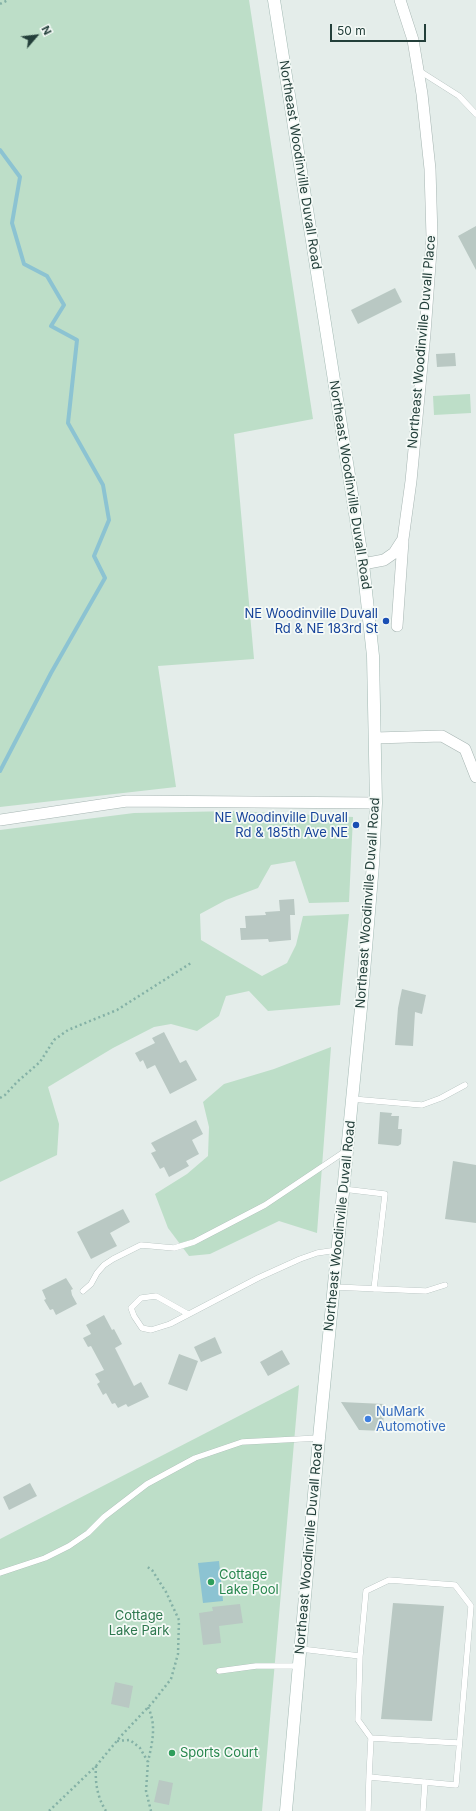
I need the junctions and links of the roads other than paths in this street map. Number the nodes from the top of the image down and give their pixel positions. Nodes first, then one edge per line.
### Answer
1 (274, 0) edge
2 (400, 0) edge
3 (418, 70) junction
4 (476, 114) edge
5 (403, 539) junction
6 (362, 564) junction
7 (398, 626) dead end
8 (376, 738) junction
9 (476, 777) edge
10 (376, 803) junction
11 (0, 820) edge
12 (465, 1085) dead end
13 (352, 1098) junction
14 (347, 1150) junction
15 (343, 1189) junction
16 (337, 1250) junction
17 (445, 1285) dead end
18 (334, 1287) junction
19 (374, 1289) junction
20 (83, 1291) dead end
21 (188, 1314) junction
22 (319, 1438) junction
23 (0, 1573) edge
24 (300, 1649) junction
25 (360, 1656) junction
26 (299, 1666) junction
27 (220, 1670) dead end
28 (371, 1738) junction
29 (459, 1743) junction
30 (370, 1777) junction
31 (425, 1782) junction
32 (286, 1811) edge
33 (368, 1811) edge
34 (423, 1811) edge

1 - 6 main road, Northeast Woodinville Duvall Road
2 - 3 street, Northeast Woodinville Duvall Place
3 - 4 lane
3 - 5 street, Northeast Woodinville Duvall Place
5 - 6 street, Northeast Woodinville Duvall Place
5 - 7 street
6 - 8 main road, Northeast Woodinville Duvall Road
8 - 9 street
8 - 10 main road, Northeast Woodinville Duvall Road
10 - 11 street
10 - 13 main road, Northeast Woodinville Duvall Road
12 - 13 lane
13 - 14 main road, Northeast Woodinville Duvall Road
14 - 15 main road, Northeast Woodinville Duvall Road
14 - 20 lane
15 - 16 main road, Northeast Woodinville Duvall Road
15 - 19 lane
16 - 18 main road, Northeast Woodinville Duvall Road
16 - 21 lane
17 - 19 lane
18 - 19 lane
18 - 22 main road, Northeast Woodinville Duvall Road
21 - 21 lane
22 - 23 lane
22 - 24 main road, Northeast Woodinville Duvall Road
24 - 25 lane
24 - 26 main road, Northeast Woodinville Duvall Road
25 - 28 lane
25 - 29 lane
26 - 27 lane
26 - 32 main road, Northeast Woodinville Duvall Road
28 - 29 lane
28 - 30 lane
29 - 31 lane
30 - 31 lane
30 - 33 lane
31 - 34 lane

